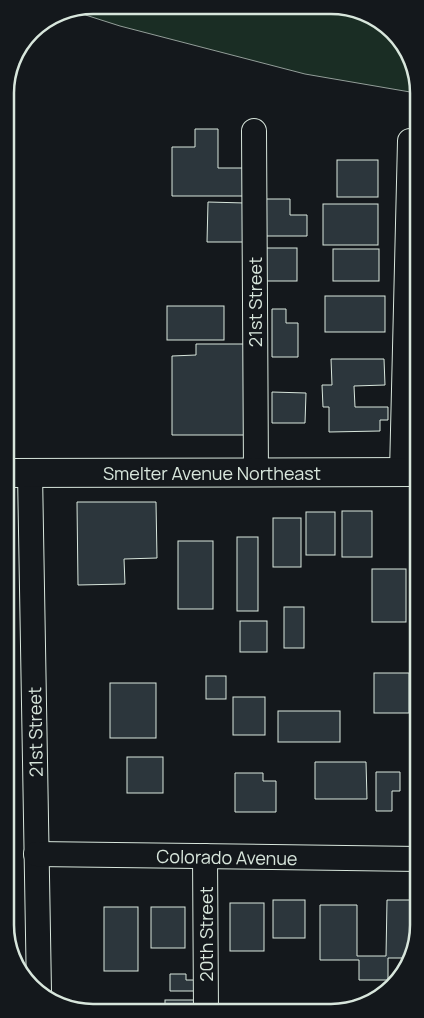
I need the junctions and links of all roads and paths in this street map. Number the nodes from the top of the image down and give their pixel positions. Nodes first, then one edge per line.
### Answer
1 (254, 131) dead end
2 (410, 141) dead end
3 (410, 472) edge
4 (18, 473) edge
5 (256, 473) junction
6 (36, 854) junction
7 (205, 856) junction
8 (410, 859) edge
9 (39, 983) edge
10 (206, 1004) edge

1 - 5 street, 21st Street
2 - 3 street
3 - 5 street, Smelter Avenue Northeast
4 - 5 street, Smelter Avenue Northeast
4 - 6 street, 21st Street
6 - 7 street, Colorado Avenue
6 - 9 street, 21st Street
7 - 8 street, Colorado Avenue
7 - 10 street, 20th Street

